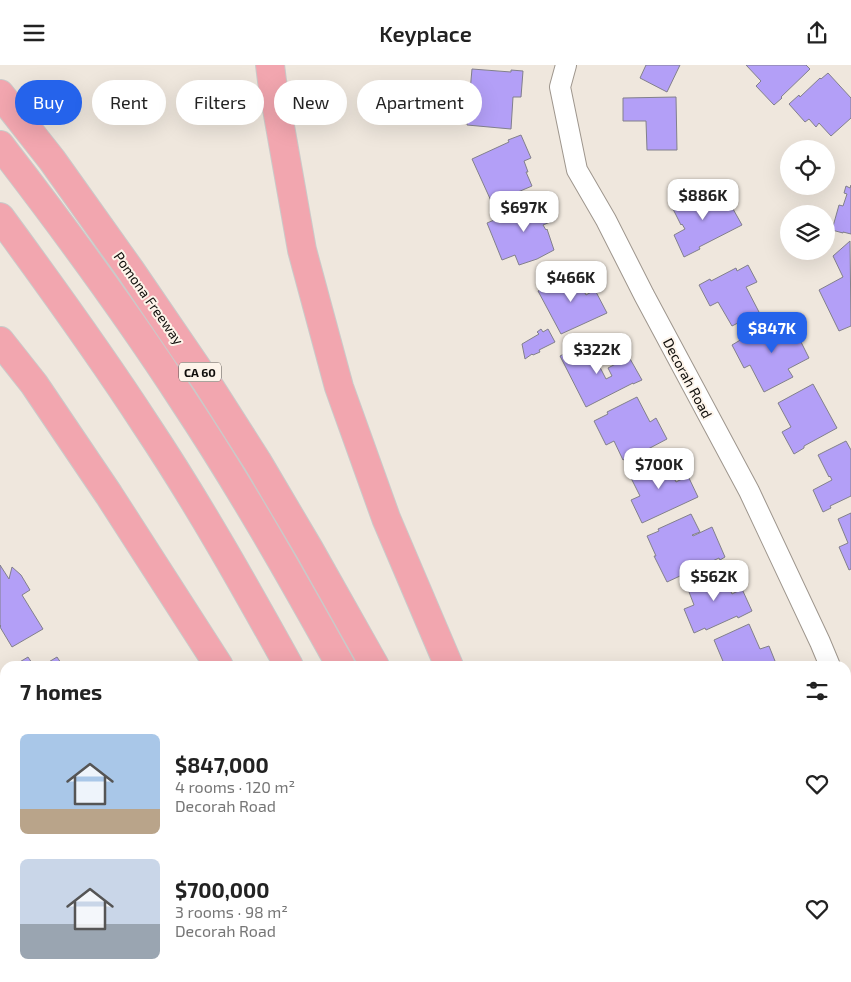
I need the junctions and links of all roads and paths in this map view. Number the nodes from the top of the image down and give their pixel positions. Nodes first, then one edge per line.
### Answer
1 (270, 65) edge
2 (566, 65) edge
3 (0, 94) edge
4 (0, 145) edge
5 (0, 169) edge
6 (0, 217) edge
7 (0, 341) edge
8 (216, 661) edge
9 (286, 661) edge
10 (319, 661) edge
11 (338, 661) edge
12 (372, 661) edge
13 (447, 661) edge
14 (828, 661) edge

1 - 13 highway
2 - 14 street, Decorah Road
3 - 12 highway, Pomona Freeway / CA 60
4 - 11 highway
5 - 10 highway
6 - 9 highway
7 - 8 highway

